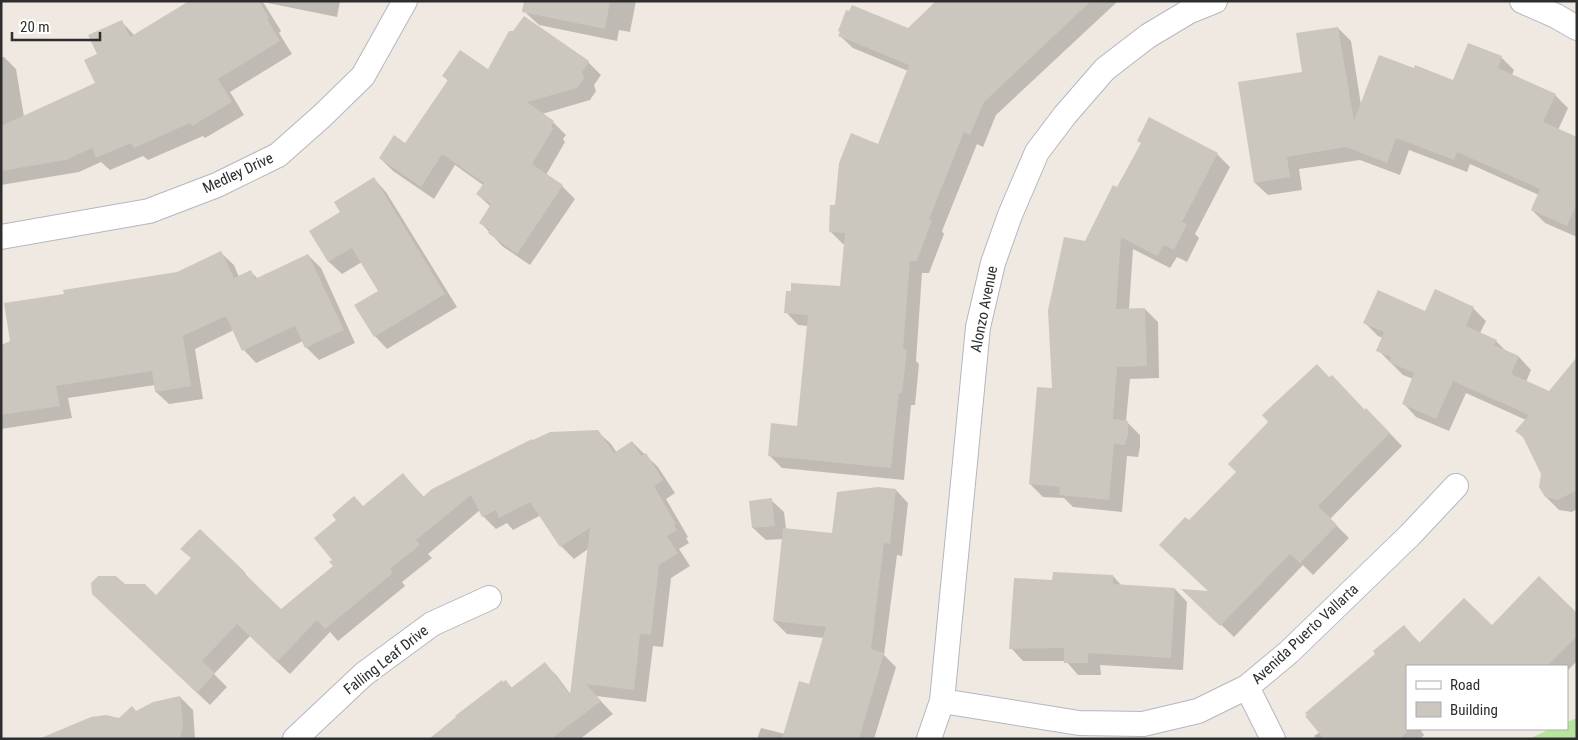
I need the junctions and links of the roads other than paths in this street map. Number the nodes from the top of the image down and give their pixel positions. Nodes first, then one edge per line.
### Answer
1 (405, 1) edge
2 (1215, 1) edge
3 (1522, 1) edge
4 (1185, 6) edge
5 (1577, 28) edge
6 (1, 237) edge
7 (1456, 486) dead end
8 (489, 598) dead end
9 (1247, 687) junction
10 (942, 701) junction
11 (295, 739) edge
12 (929, 739) edge
13 (1273, 739) edge

1 - 6 street, Medley Drive
2 - 4 street, Alonzo Avenue
3 - 5 street
4 - 10 street, Alonzo Avenue
7 - 9 street, Avenida Puerto Vallarta
8 - 11 street, Falling Leaf Drive
9 - 10 street, Avenida Puerto Vallarta
9 - 13 street
10 - 12 street, Alonzo Avenue

